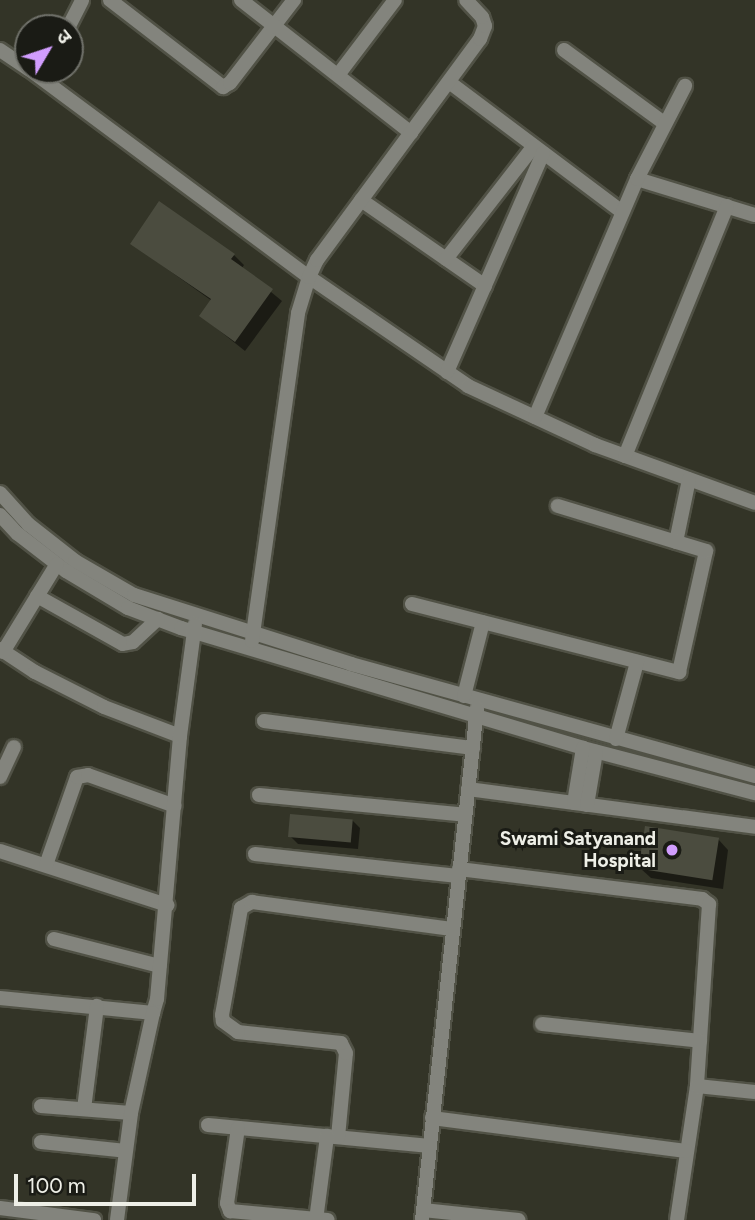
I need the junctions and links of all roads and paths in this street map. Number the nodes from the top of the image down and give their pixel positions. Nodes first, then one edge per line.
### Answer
1 (110, 0) edge
2 (241, 0) edge
3 (294, 0) edge
4 (395, 0) edge
5 (466, 0) edge
6 (275, 26) junction
7 (564, 50) dead end
8 (338, 75) junction
9 (449, 82) junction
10 (53, 84) edge
11 (685, 86) dead end
12 (664, 123) junction
13 (411, 133) junction
14 (538, 149) junction
15 (636, 179) junction
16 (361, 200) junction
17 (727, 206) junction
18 (622, 212) junction
19 (755, 215) edge
20 (446, 259) junction
21 (309, 277) junction
22 (485, 286) junction
23 (447, 372) junction
24 (535, 417) junction
25 (625, 456) junction
26 (689, 479) junction
27 (0, 493) edge
28 (755, 503) edge
29 (558, 506) dead end
30 (0, 514) edge
31 (676, 542) junction
32 (57, 564) junction
33 (37, 596) junction
34 (412, 604) dead end
35 (196, 616) junction
36 (158, 620) junction
37 (483, 622) junction
38 (194, 632) junction
39 (253, 634) junction
40 (251, 650) junction
41 (1, 651) edge
42 (637, 662) junction
43 (471, 698) junction
44 (476, 717) junction
45 (264, 721) dead end
46 (180, 736) junction
47 (616, 739) junction
48 (14, 747) dead end
49 (473, 748) junction
50 (590, 750) junction
51 (729, 769) junction
52 (755, 776) edge
53 (0, 777) edge
54 (724, 784) junction
55 (468, 789) junction
56 (755, 793) edge
57 (259, 795) dead end
58 (581, 804) junction
59 (175, 806) junction
60 (465, 815) junction
61 (755, 827) edge
62 (0, 851) edge
63 (255, 854) dead end
64 (46, 865) junction
65 (458, 872) junction
66 (167, 905) junction
67 (452, 929) junction
68 (54, 939) dead end
69 (160, 966) junction
70 (0, 998) edge
71 (97, 1006) junction
72 (153, 1013) junction
73 (542, 1024) dead end
74 (700, 1041) junction
75 (697, 1086) junction
76 (755, 1092) edge
77 (41, 1106) dead end
78 (83, 1109) junction
79 (131, 1113) junction
80 (432, 1118) junction
81 (208, 1125) dead end
82 (238, 1128) junction
83 (333, 1137) junction
84 (41, 1142) dead end
85 (430, 1146) junction
86 (125, 1151) junction
87 (686, 1151) junction
88 (0, 1208) edge
89 (423, 1215) edge
90 (94, 1220) edge
91 (117, 1220) edge
92 (316, 1220) edge
93 (328, 1220) edge
94 (518, 1220) edge
95 (677, 1220) edge

1 - 6 street
2 - 6 street
3 - 6 street
4 - 8 street
5 - 9 street
6 - 8 street
7 - 12 street
8 - 13 street
9 - 13 street
9 - 14 street
10 - 21 street
11 - 12 street
12 - 15 street
13 - 16 street
14 - 18 street
14 - 20 street
14 - 22 street
15 - 17 street
15 - 18 street
16 - 20 street
16 - 21 street
17 - 19 street
17 - 25 street
18 - 24 street
20 - 22 street
21 - 23 street
21 - 39 street
22 - 23 street
23 - 24 street
24 - 25 street
25 - 26 street
26 - 28 street
26 - 31 street
27 - 35 street
29 - 31 street
30 - 32 street
31 - 42 street
32 - 33 street
32 - 36 street
33 - 36 street
33 - 41 street
34 - 37 street
35 - 38 street
35 - 39 street
36 - 38 street
37 - 42 street
37 - 43 street
38 - 40 street
38 - 46 street
39 - 40 street
39 - 43 street
40 - 44 street
41 - 46 street
42 - 47 street
43 - 44 street
43 - 47 street
44 - 49 street
44 - 50 street
45 - 49 street
46 - 59 street
47 - 51 street
48 - 53 street
49 - 55 street
50 - 54 street
50 - 58 street
51 - 52 street
51 - 54 street
54 - 56 street
55 - 58 street
55 - 60 street
57 - 60 street
58 - 61 street
59 - 64 street
59 - 66 street
60 - 65 street
62 - 64 street
63 - 65 street
64 - 66 street
65 - 67 street
65 - 74 street
66 - 69 street
67 - 80 street
67 - 83 street
68 - 69 street
69 - 72 street
70 - 71 street
71 - 72 street
71 - 78 street
72 - 79 street
73 - 74 street
74 - 75 street
75 - 76 street
75 - 87 street
77 - 78 street
78 - 79 street
79 - 86 street
80 - 85 street
80 - 87 street
81 - 82 street
82 - 83 street
82 - 92 street
83 - 85 street
83 - 92 street
84 - 86 street
85 - 89 street
86 - 91 street
87 - 95 street
88 - 90 street
89 - 94 street
92 - 93 street

